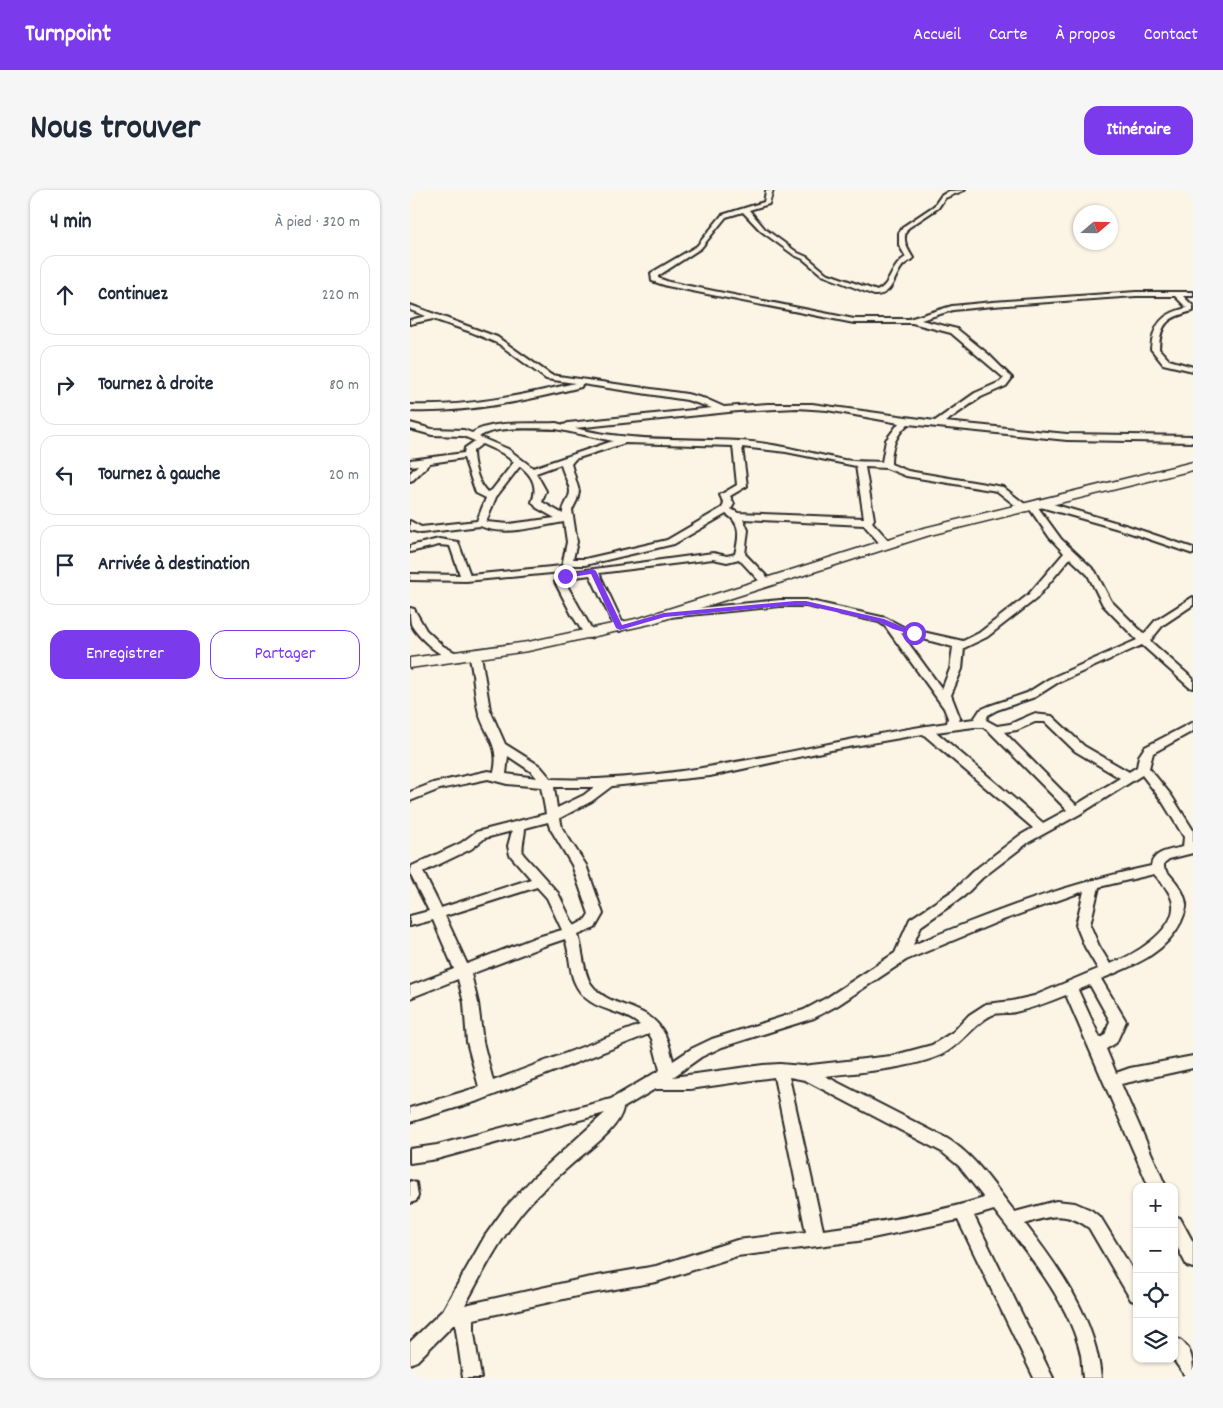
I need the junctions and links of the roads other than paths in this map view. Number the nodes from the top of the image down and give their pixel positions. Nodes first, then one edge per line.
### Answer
1 (770, 190) edge
2 (962, 190) edge
3 (743, 210) junction
4 (1181, 293) junction
5 (1193, 294) edge
6 (410, 307) edge
7 (433, 317) junction
8 (910, 321) junction
9 (410, 322) edge
10 (1193, 370) edge
11 (586, 383) junction
12 (410, 408) edge
13 (722, 410) junction
14 (906, 421) junction
15 (936, 425) junction
16 (410, 426) edge
17 (556, 426) junction
18 (426, 430) junction
19 (410, 433) edge
20 (477, 439) junction
21 (1193, 439) edge
22 (626, 440) junction
23 (737, 443) junction
24 (468, 455) junction
25 (572, 457) junction
26 (428, 460) junction
27 (519, 461) junction
28 (410, 462) edge
29 (860, 465) junction
30 (887, 465) junction
31 (1193, 466) edge
32 (532, 472) junction
33 (410, 478) edge
34 (495, 492) junction
35 (1032, 505) junction
36 (726, 510) junction
37 (736, 516) junction
38 (567, 519) junction
39 (866, 521) junction
40 (481, 523) junction
41 (410, 524) edge
42 (886, 544) junction
43 (410, 549) edge
44 (1193, 551) edge
45 (1070, 552) junction
46 (741, 555) junction
47 (567, 569) junction
48 (593, 571) junction
49 (410, 576) edge
50 (466, 578) junction
51 (766, 582) junction
52 (1193, 600) edge
53 (410, 611) edge
54 (664, 615) junction
55 (889, 623) junction
56 (620, 628) junction
57 (590, 635) junction
58 (1144, 641) junction
59 (959, 645) junction
60 (474, 655) junction
61 (458, 658) junction
62 (410, 663) edge
63 (1193, 685) edge
64 (948, 705) junction
65 (978, 722) junction
66 (952, 726) junction
67 (1193, 726) edge
68 (925, 729) junction
69 (995, 730) junction
70 (502, 747) junction
71 (1144, 769) junction
72 (499, 776) junction
73 (1130, 778) junction
74 (547, 783) junction
75 (608, 783) junction
76 (410, 797) edge
77 (1075, 811) junction
78 (553, 816) junction
79 (519, 824) junction
80 (1041, 828) junction
81 (1191, 850) edge
82 (1157, 869) junction
83 (540, 881) junction
84 (1093, 884) junction
85 (437, 914) junction
86 (410, 921) edge
87 (570, 933) junction
88 (900, 956) junction
89 (1107, 971) junction
90 (463, 972) junction
91 (1093, 978) junction
92 (1070, 988) junction
93 (410, 992) edge
94 (652, 1027) junction
95 (1097, 1047) junction
96 (1193, 1062) edge
97 (780, 1070) junction
98 (668, 1072) junction
99 (802, 1072) junction
100 (1113, 1080) junction
101 (653, 1083) junction
102 (488, 1090) junction
103 (615, 1104) junction
104 (410, 1115) edge
105 (410, 1156) edge
106 (1156, 1183) edge
107 (410, 1188) edge
108 (410, 1196) edge
109 (997, 1202) junction
110 (963, 1212) junction
111 (1013, 1220) junction
112 (1177, 1228) edge
113 (816, 1238) junction
114 (1193, 1260) edge
115 (1133, 1287) edge
116 (457, 1315) junction
117 (1178, 1351) edge
118 (410, 1355) edge
119 (1193, 1371) edge
120 (472, 1378) edge
121 (1044, 1378) edge
122 (1092, 1378) edge

1 - 3 street
2 - 3 street
3 - 8 street
4 - 5 street
4 - 8 street
4 - 10 street
6 - 7 street
7 - 9 street
7 - 11 street
8 - 15 street
11 - 12 street
11 - 13 street
13 - 14 street
13 - 17 street
14 - 15 street
14 - 30 street
15 - 21 street
16 - 18 street
17 - 20 street
17 - 22 street
18 - 19 street
18 - 20 street
20 - 24 street
20 - 27 street
22 - 23 street
22 - 25 street
23 - 29 street
23 - 36 street
24 - 26 street
24 - 34 street
25 - 32 street
25 - 38 street
26 - 28 street
26 - 33 street
27 - 32 street
27 - 34 street
29 - 30 street
29 - 39 street
30 - 35 street
31 - 35 street
32 - 38 street
34 - 40 street
35 - 42 street
35 - 44 street
35 - 45 street
36 - 37 street
36 - 47 street
37 - 39 street
37 - 46 street
38 - 40 street
38 - 47 street
39 - 42 street
40 - 41 street
42 - 51 street
43 - 50 street
45 - 58 street
45 - 59 street
46 - 48 street
46 - 51 street
47 - 48 street
47 - 50 street
47 - 57 street
48 - 56 street
49 - 50 street
51 - 54 street
52 - 58 street
53 - 61 street
54 - 55 street
54 - 56 street
55 - 59 street
55 - 64 street
56 - 57 street
57 - 60 street
58 - 63 street
58 - 65 street
59 - 64 street
60 - 61 street
60 - 70 street
61 - 62 street
64 - 66 street
65 - 66 street
65 - 69 street
66 - 68 street
67 - 71 street
68 - 75 street
68 - 80 street
69 - 73 street
69 - 77 street
70 - 72 street
70 - 74 street
71 - 73 street
71 - 81 street
72 - 74 street
72 - 76 street
73 - 77 street
74 - 75 street
74 - 78 street
75 - 78 street
77 - 80 street
78 - 79 street
78 - 87 street
79 - 83 street
79 - 85 street
80 - 88 street
81 - 82 street
82 - 84 street
82 - 89 street
83 - 85 street
83 - 87 street
84 - 88 street
84 - 89 street
85 - 86 street
85 - 90 street
87 - 90 street
87 - 94 street
88 - 98 street
89 - 91 street
90 - 93 street
90 - 102 street
91 - 92 street
91 - 95 street
92 - 95 street
92 - 99 street
94 - 98 street
94 - 102 street
95 - 100 street
96 - 100 street
97 - 99 street
97 - 101 street
97 - 113 street
98 - 101 street
99 - 109 street
100 - 106 street
101 - 103 street
102 - 104 street
103 - 105 street
103 - 116 street
107 - 108 street
109 - 110 street
109 - 111 street
110 - 113 street
110 - 121 street
111 - 115 street
111 - 122 street
112 - 114 street
113 - 116 street
116 - 118 street
116 - 120 street
117 - 119 street

